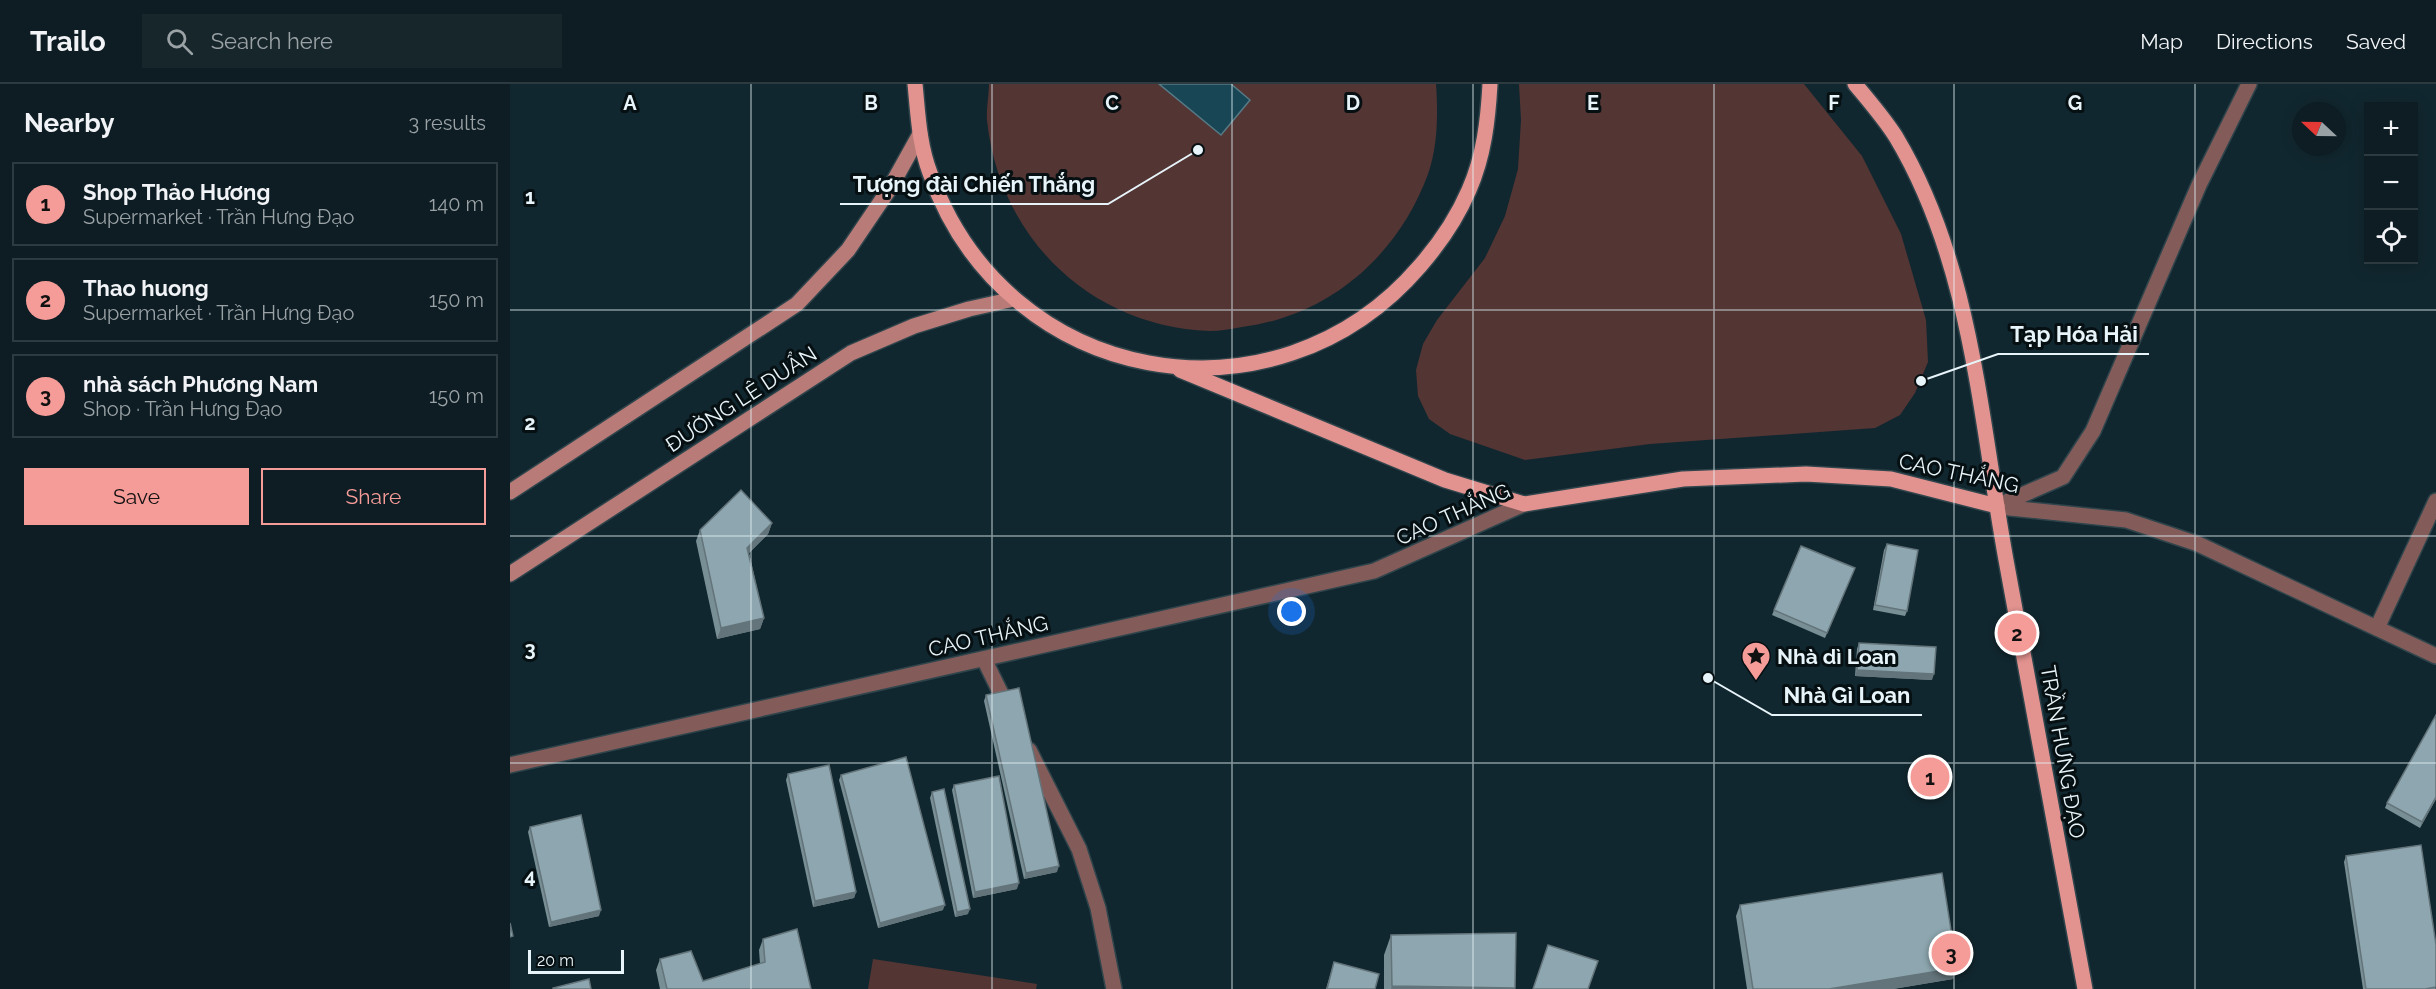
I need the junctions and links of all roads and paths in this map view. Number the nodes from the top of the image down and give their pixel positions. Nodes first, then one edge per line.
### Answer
1 (915, 84) edge
2 (1490, 84) edge
3 (1855, 84) edge
4 (2249, 84) edge
5 (920, 134) junction
6 (1014, 299) junction
7 (1174, 368) junction
8 (510, 492) edge
9 (2436, 501) edge
10 (1524, 504) junction
11 (1996, 506) junction
12 (510, 574) edge
13 (2377, 628) junction
14 (2436, 656) edge
15 (984, 659) junction
16 (1014, 720) edge
17 (1024, 740) edge
18 (510, 765) edge
19 (1114, 989) edge
20 (2085, 989) edge

1 - 5 main road
2 - 7 main road
3 - 11 main road, TRẦN HƯNG ĐẠO
4 - 11 street
5 - 6 main road
5 - 8 main road
6 - 7 main road
6 - 12 main road, ĐƯỜNG LÊ DUẨN
7 - 10 main road
9 - 13 street
10 - 11 main road, CAO THẮNG
10 - 15 street, CAO THẮNG
11 - 13 street, CAO THẮNG
11 - 20 main road, TRẦN HƯNG ĐẠO
13 - 14 street, CAO THẮNG
15 - 16 street
15 - 18 street, CAO THẮNG
17 - 19 street

